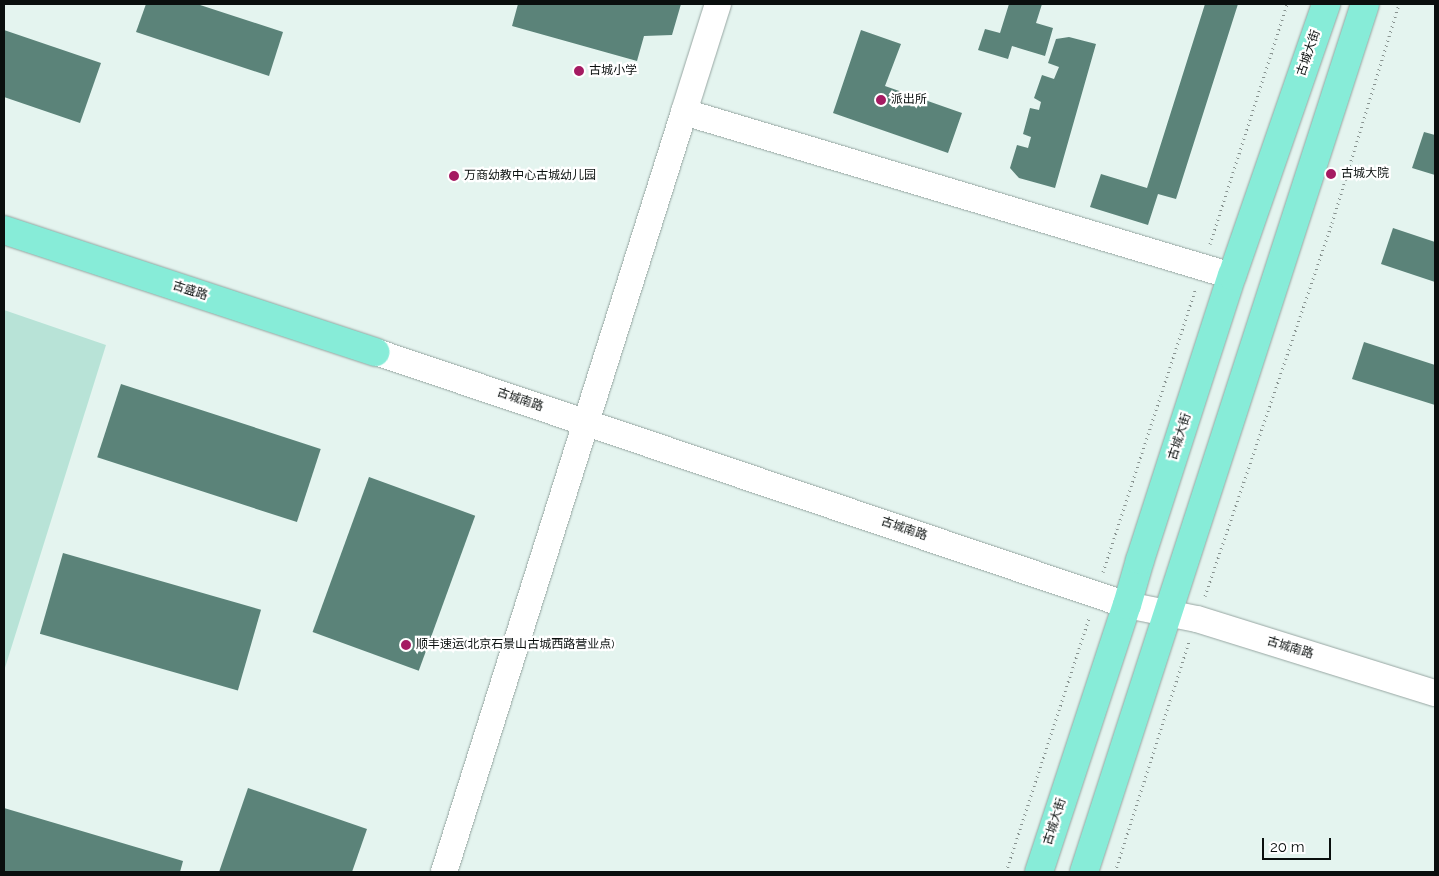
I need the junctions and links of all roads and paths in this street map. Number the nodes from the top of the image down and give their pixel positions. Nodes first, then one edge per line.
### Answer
1 (718, 4) edge
2 (1287, 4) edge
3 (1326, 4) edge
4 (1365, 4) edge
5 (1399, 4) edge
6 (684, 112) junction
7 (4, 230) edge
8 (1202, 268) junction
9 (1232, 276) junction
10 (376, 352) joint
11 (586, 423) junction
12 (1096, 594) junction
13 (1128, 605) junction
14 (1167, 615) junction
15 (1198, 619) junction
16 (1435, 693) edge
17 (444, 872) edge
18 (1006, 872) edge
19 (1038, 872) edge
20 (1084, 872) edge
21 (1115, 872) edge

1 - 6 street
2 - 8 path
3 - 9 main road, 古城大街
4 - 14 main road
5 - 15 path
6 - 8 street
6 - 11 street
7 - 10 main road, 古盛路
8 - 9 street
8 - 12 path
9 - 13 main road, 古城大街
10 - 11 street, 古城南路
11 - 12 street, 古城南路
11 - 17 street
12 - 13 street, 古城南路
12 - 18 path
13 - 14 street, 古城南路
13 - 19 main road, 古城大街
14 - 15 street, 古城南路
14 - 20 main road
15 - 16 street, 古城南路
15 - 21 path

